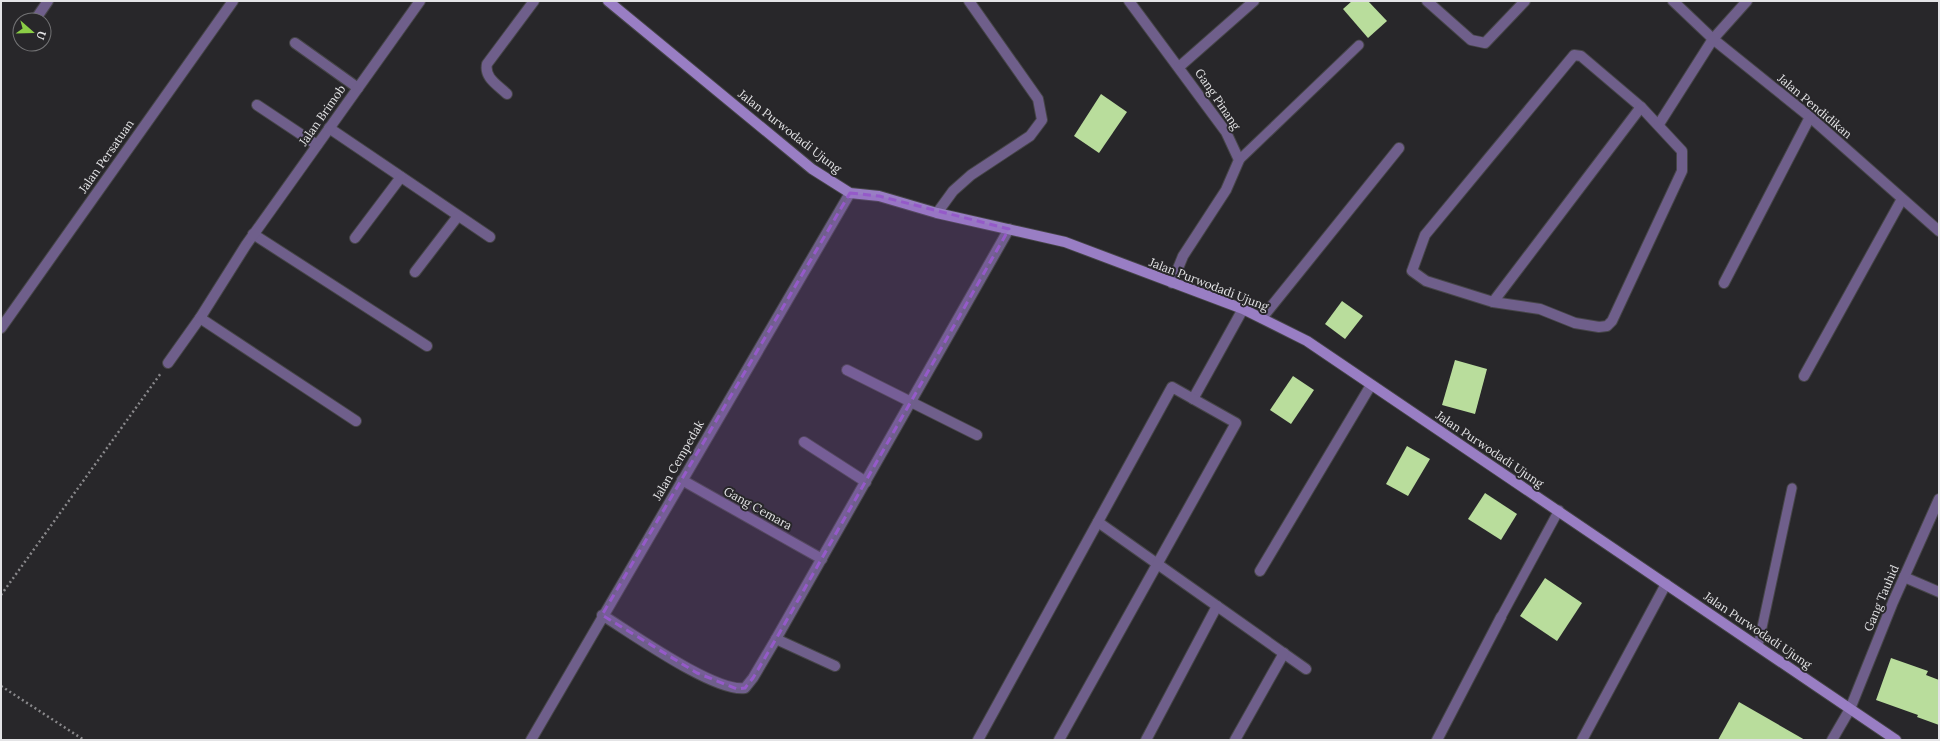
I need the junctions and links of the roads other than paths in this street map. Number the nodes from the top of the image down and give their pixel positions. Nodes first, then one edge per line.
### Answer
1 (48, 1) edge
2 (233, 1) edge
3 (420, 1) edge
4 (534, 1) edge
5 (608, 1) edge
6 (969, 1) edge
7 (1129, 1) edge
8 (1254, 1) edge
9 (1427, 1) edge
10 (1525, 1) edge
11 (1673, 1) edge
12 (1747, 1) edge
13 (40, 12) edge
14 (1713, 39) junction
15 (295, 43) dead end
16 (1359, 45) dead end
17 (1179, 66) junction
18 (358, 88) junction
19 (507, 94) dead end
20 (257, 105) dead end
21 (1641, 107) junction
22 (1810, 117) junction
23 (1658, 124) junction
24 (329, 128) junction
25 (317, 145) junction
26 (1398, 148) dead end
27 (1239, 160) junction
28 (401, 177) junction
29 (850, 193) junction
30 (1902, 199) junction
31 (937, 213) junction
32 (458, 216) junction
33 (1009, 229) junction
34 (1939, 231) edge
35 (253, 234) junction
36 (490, 237) dead end
37 (354, 238) dead end
38 (415, 272) dead end
39 (1172, 283) junction
40 (1724, 283) dead end
41 (1493, 302) junction
42 (1243, 309) junction
43 (200, 318) junction
44 (1262, 318) junction
45 (1, 328) edge
46 (427, 346) dead end
47 (168, 363) road end
48 (847, 370) dead end
49 (1804, 376) dead end
50 (1371, 385) junction
51 (1193, 399) junction
52 (912, 403) junction
53 (356, 421) dead end
54 (977, 435) dead end
55 (804, 442) dead end
56 (682, 480) junction
57 (866, 482) junction
58 (1792, 488) dead end
59 (1939, 498) edge
60 (1559, 510) junction
61 (1098, 522) junction
62 (822, 558) junction
63 (1158, 564) junction
64 (1260, 572) dead end
65 (1904, 577) junction
66 (1666, 584) junction
67 (1939, 592) edge
68 (1218, 606) junction
69 (602, 615) junction
70 (1501, 618) joint
71 (776, 639) junction
72 (1758, 646) junction
73 (1284, 653) junction
74 (835, 666) dead end
75 (1306, 669) dead end
76 (1850, 708) junction
77 (531, 740) edge
78 (978, 740) edge
79 (1059, 740) edge
80 (1146, 740) edge
81 (1235, 740) edge
82 (1437, 740) edge
83 (1582, 740) edge
84 (1832, 740) edge
85 (1896, 740) edge

1 - 13 street
2 - 45 street, Jalan Persatuan
3 - 18 street, Jalan Brimob
4 - 19 street
5 - 29 street, Jalan Purwodadi Ujung
6 - 31 street
7 - 17 street, Gang Pinang
8 - 17 street
9 - 10 street
11 - 14 street, Jalan Pendidikan
12 - 14 street
14 - 22 street, Jalan Pendidikan
14 - 23 street
15 - 18 street
16 - 27 lane
17 - 27 street, Gang Pinang
18 - 24 street, Jalan Brimob
20 - 25 street
21 - 23 street
21 - 41 street
21 - 41 street
22 - 30 street, Jalan Pendidikan
22 - 40 street
23 - 41 street
24 - 25 street, Jalan Brimob
24 - 28 street
25 - 35 street, Jalan Brimob
26 - 44 street
27 - 39 street
28 - 32 street
28 - 37 street
29 - 31 street, Jalan Purwodadi Ujung
29 - 56 street, Jalan Cempedak
30 - 34 street, Jalan Pendidikan
30 - 49 street
31 - 33 street, Jalan Purwodadi Ujung
32 - 36 street
32 - 38 street
33 - 39 street, Jalan Purwodadi Ujung
33 - 52 street
35 - 43 street, Jalan Brimob
35 - 46 street
39 - 42 street, Jalan Purwodadi Ujung
42 - 44 street, Jalan Purwodadi Ujung
42 - 51 street
43 - 47 street, Jalan Brimob
43 - 53 street
44 - 50 street, Jalan Purwodadi Ujung
48 - 52 street
50 - 60 street, Jalan Purwodadi Ujung
50 - 64 street
51 - 61 street
51 - 63 street
52 - 54 street
52 - 57 street
55 - 57 street
56 - 62 street, Gang Cemara
56 - 69 street, Jalan Cempedak
57 - 62 street
58 - 72 lane
59 - 65 street, Gang Tauhid
60 - 66 street, Jalan Purwodadi Ujung
60 - 70 lane
61 - 63 street
61 - 78 street
62 - 71 street
63 - 68 street
63 - 79 street
65 - 67 street
65 - 76 street, Gang Tauhid
66 - 72 street, Jalan Purwodadi Ujung
66 - 83 street
68 - 73 street
68 - 80 street
69 - 71 street
69 - 77 street, Jalan Cempedak
70 - 82 street
71 - 74 street
72 - 76 street, Jalan Purwodadi Ujung
73 - 75 street
73 - 81 street
76 - 84 street, Gang Tauhid
76 - 85 street, Jalan Purwodadi Ujung

